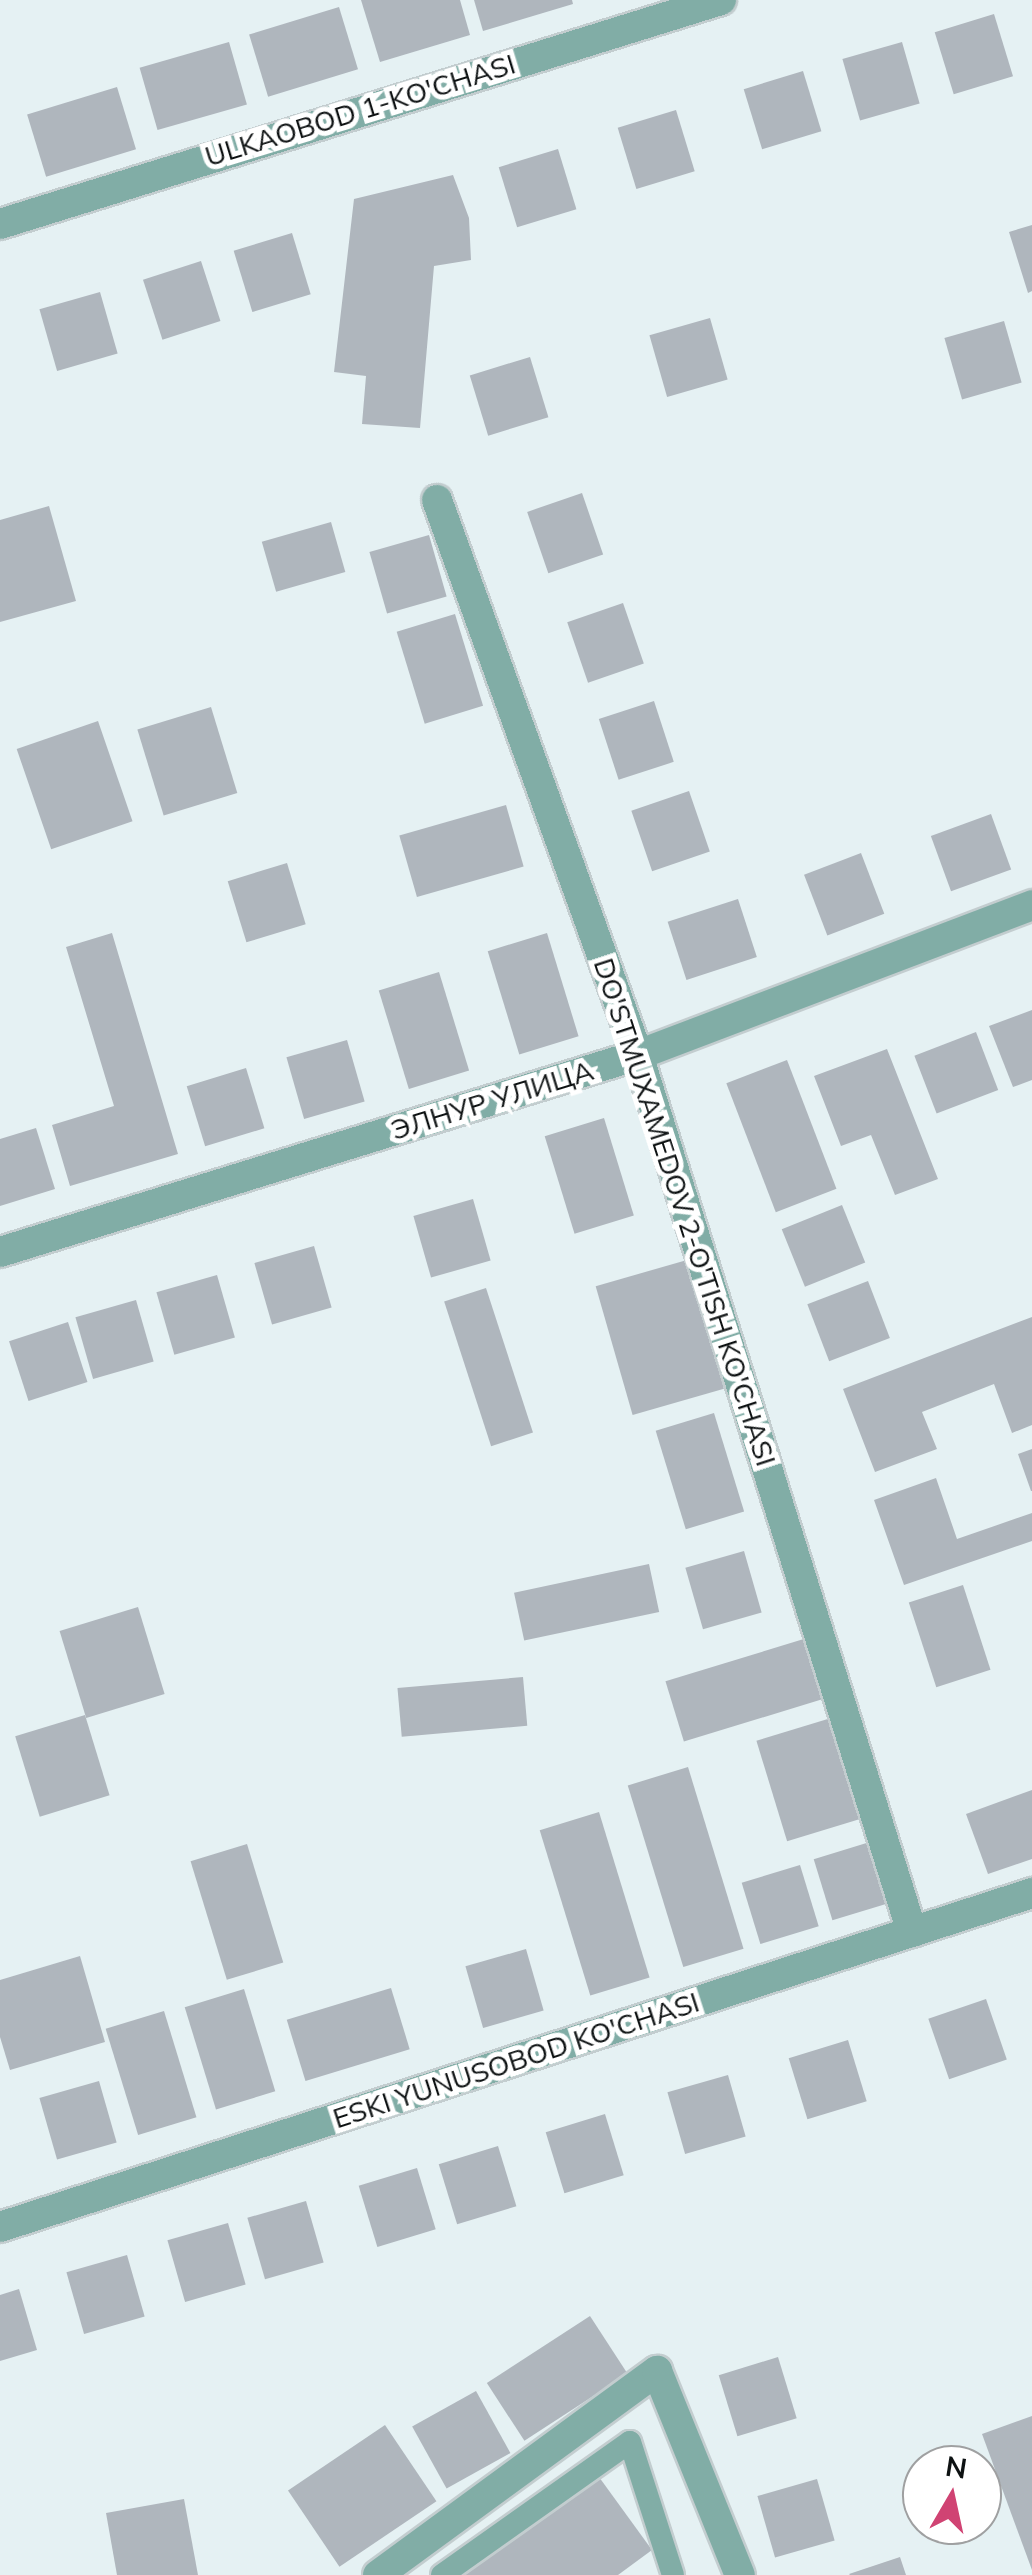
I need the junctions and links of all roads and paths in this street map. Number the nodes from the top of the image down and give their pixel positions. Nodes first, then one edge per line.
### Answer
1 (721, 0) edge
2 (0, 224) edge
3 (437, 500) dead end
4 (1032, 905) edge
5 (638, 1055) junction
6 (0, 1252) edge
7 (1032, 1893) edge
8 (912, 1932) junction
9 (0, 2227) edge
10 (378, 2575) edge
11 (442, 2575) edge
12 (673, 2575) edge
13 (740, 2575) edge

1 - 2 street, ULKAOBOD 1-KO'CHASI
3 - 5 street, DO'STMUXAMEDOV 2-O'TISH KO'CHASI
4 - 5 street, ЭЛНУР УЛИЦА
5 - 6 street, ЭЛНУР УЛИЦА
5 - 8 street, DO'STMUXAMEDOV 2-O'TISH KO'CHASI
7 - 8 street, ESKI YUNUSOBOD KO'CHASI
8 - 9 street, ESKI YUNUSOBOD KO'CHASI
10 - 13 street
11 - 12 lane

